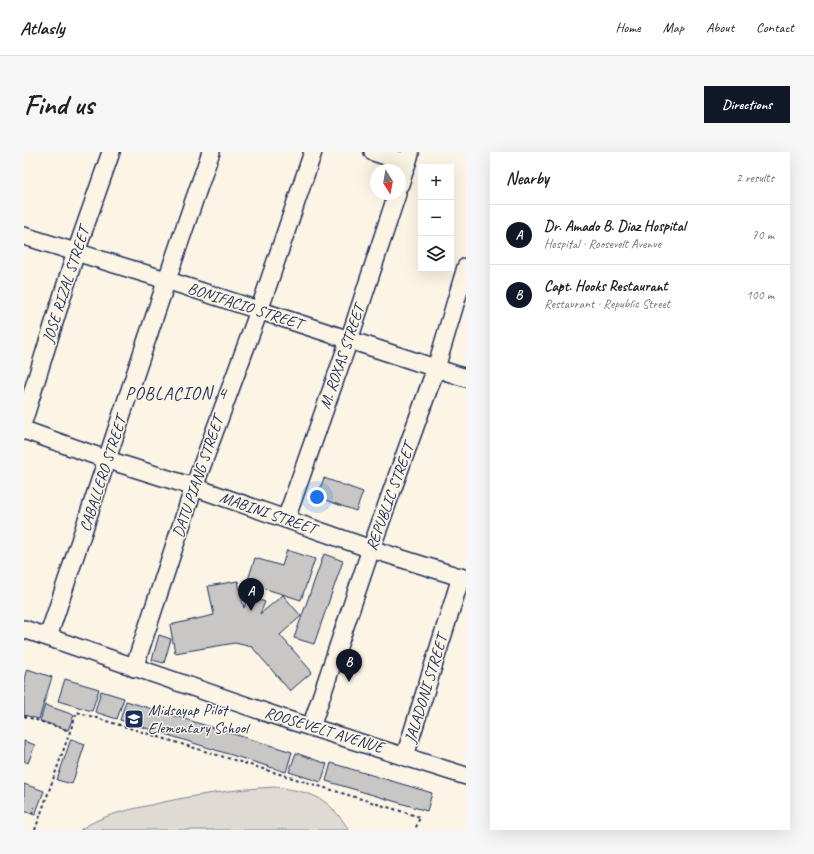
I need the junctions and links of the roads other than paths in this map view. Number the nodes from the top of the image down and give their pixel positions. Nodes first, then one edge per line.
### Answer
1 (111, 152) edge
2 (211, 152) edge
3 (313, 152) edge
4 (373, 152) edge
5 (409, 158) edge
6 (395, 200) edge
7 (24, 236) edge
8 (76, 252) junction
9 (466, 267) edge
10 (166, 280) junction
11 (259, 311) junction
12 (349, 340) junction
13 (436, 368) junction
14 (466, 378) edge
15 (24, 420) edge
16 (24, 430) edge
17 (108, 460) junction
18 (194, 487) junction
19 (286, 519) junction
20 (371, 549) junction
21 (464, 578) edge
22 (24, 629) edge
23 (48, 637) junction
24 (134, 668) junction
25 (311, 727) junction
26 (405, 756) junction
27 (466, 776) edge

1 - 8 street, JOSE RIZAL STREET
2 - 10 street, CABALLERO STREET
3 - 11 street, DATU PIANG STREET
4 - 5 street
6 - 12 street, M. ROXAS STREET
7 - 8 street, BONIFACIO STREET
8 - 10 street, BONIFACIO STREET
8 - 15 street, JOSE RIZAL STREET
9 - 13 street, REPUBLIC STREET
10 - 11 street, BONIFACIO STREET
10 - 17 street, CABALLERO STREET
11 - 12 street, BONIFACIO STREET
11 - 18 street, DATU PIANG STREET
12 - 13 street, BONIFACIO STREET
12 - 19 street, M. ROXAS STREET
13 - 14 street, BONIFACIO STREET
13 - 20 street, REPUBLIC STREET
16 - 17 street, MABINI STREET
17 - 18 street, MABINI STREET
17 - 23 street, CABALLERO STREET
18 - 19 street, MABINI STREET
18 - 24 street, DATU PIANG STREET
19 - 20 street, MABINI STREET
20 - 21 street, MABINI STREET
20 - 25 street, REPUBLIC STREET
21 - 26 street, JALADONI STREET
22 - 23 street, ROOSEVELT AVENUE
23 - 24 street, ROOSEVELT AVENUE
24 - 25 street, ROOSEVELT AVENUE
25 - 26 street, ROOSEVELT AVENUE
26 - 27 street, ROOSEVELT AVENUE

